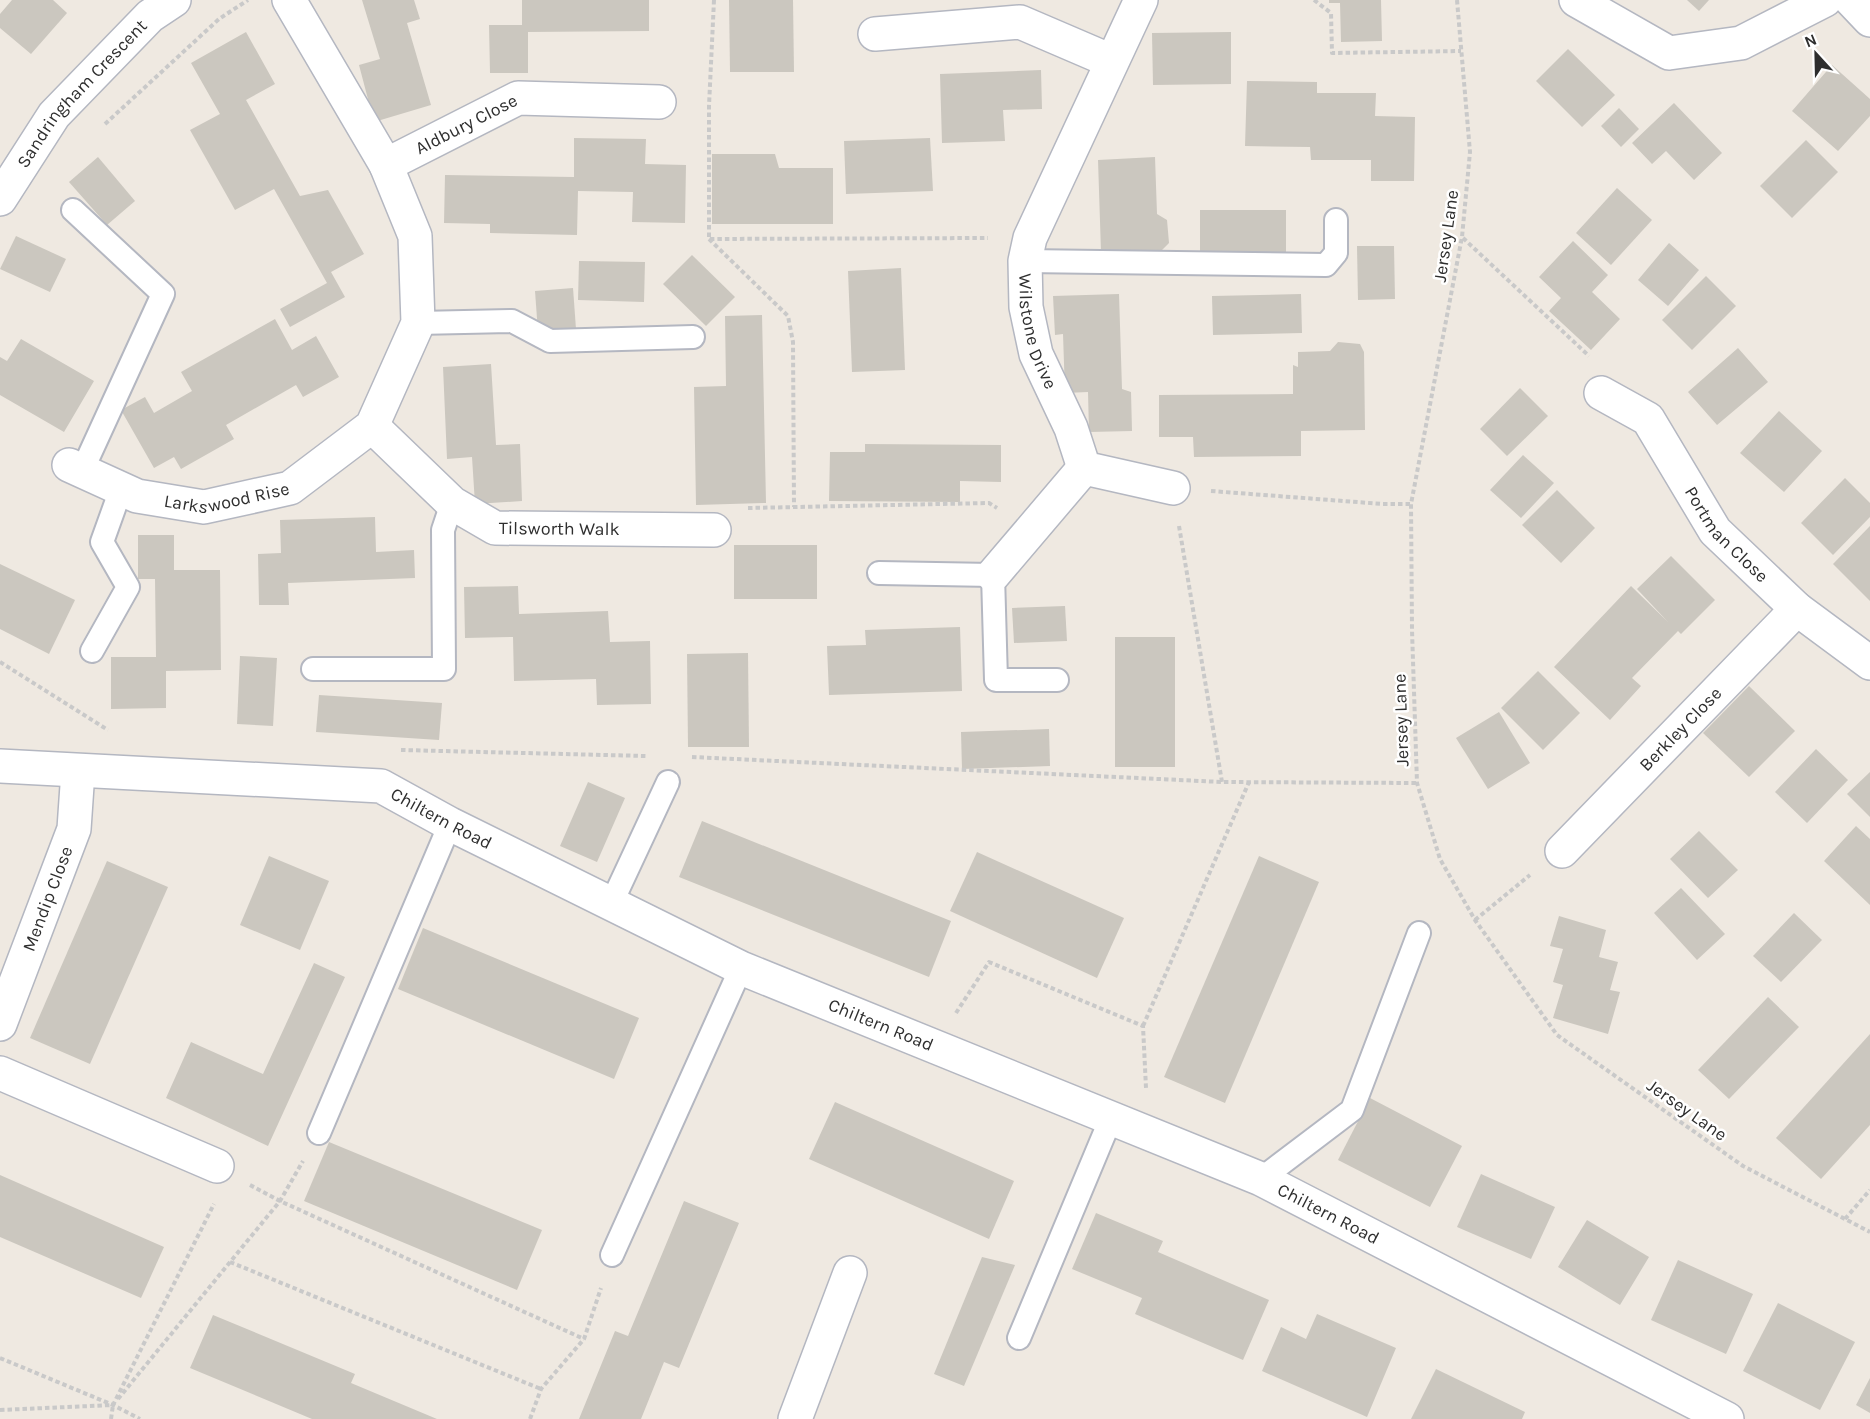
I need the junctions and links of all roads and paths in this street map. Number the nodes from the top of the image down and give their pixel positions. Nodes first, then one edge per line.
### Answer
1 (174, 0) edge
2 (248, 0) edge
3 (289, 0) edge
4 (714, 0) edge
5 (1141, 0) edge
6 (1314, 0) edge
7 (1457, 0) edge
8 (1576, 0) edge
9 (1825, 0) edge
10 (1851, 0) edge
11 (1870, 20) edge
12 (874, 34) dead end
13 (1461, 51) junction
14 (1111, 61) junction
15 (659, 102) dead end
16 (99, 130) dead end
17 (386, 165) junction
18 (0, 199) edge
19 (73, 210) dead end
20 (1336, 220) dead end
21 (1462, 237) junction
22 (709, 239) junction
23 (1028, 249) junction
24 (418, 323) junction
25 (693, 337) dead end
26 (1601, 393) joint
27 (372, 426) junction
28 (75, 468) joint
29 (1084, 468) junction
30 (1173, 488) junction
31 (122, 489) junction
32 (452, 503) junction
33 (1411, 504) junction
34 (794, 507) junction
35 (714, 530) joint
36 (1030, 531) junction
37 (879, 573) dead end
38 (993, 575) junction
39 (1797, 609) junction
40 (92, 651) dead end
41 (0, 662) edge
42 (1870, 663) edge
43 (313, 669) dead end
44 (1057, 680) dead end
45 (110, 731) dead end
46 (397, 750) dead end
47 (657, 756) dead end
48 (681, 757) dead end
49 (0, 766) edge
50 (78, 771) junction
51 (668, 782) dead end
52 (1222, 782) junction
53 (1249, 782) junction
54 (1417, 783) junction
55 (450, 824) junction
56 (1562, 851) joint
57 (612, 902) junction
58 (1474, 920) junction
59 (1419, 933) dead end
60 (741, 968) junction
61 (0, 1024) edge
62 (1143, 1026) junction
63 (934, 1046) junction
64 (0, 1073) edge
65 (1111, 1118) junction
66 (1148, 1132) junction
67 (319, 1133) joint
68 (217, 1166) junction
69 (1261, 1179) junction
70 (1870, 1190) edge
71 (280, 1201) junction
72 (1845, 1219) junction
73 (1870, 1232) edge
74 (612, 1255) joint
75 (230, 1262) junction
76 (849, 1273) dead end
77 (1019, 1338) dead end
78 (584, 1339) junction
79 (0, 1358) edge
80 (541, 1389) junction
81 (113, 1405) junction
82 (0, 1410) edge
83 (111, 1419) edge
84 (140, 1419) edge
85 (530, 1419) edge
86 (795, 1419) edge
87 (1727, 1419) edge

1 - 18 street, Sandringham Crescent
2 - 16 path
3 - 17 street, Larkswood Rise
4 - 22 path
5 - 14 street, Wilstone Drive
6 - 13 path
7 - 13 path, Jersey Lane
8 - 9 street
10 - 11 street
12 - 14 street
13 - 21 path, Jersey Lane
14 - 23 street, Wilstone Drive
15 - 17 street, Aldbury Close
17 - 24 street, Larkswood Rise
19 - 28 lane
20 - 23 lane
21 - 26 path
21 - 33 path, Jersey Lane
22 - 23 path
22 - 34 path
23 - 29 street, Wilstone Drive
24 - 25 lane
24 - 27 street, Larkswood Rise
26 - 39 street, Portman Close
27 - 31 street, Larkswood Rise
27 - 32 street, Tilsworth Walk
28 - 31 street, Larkswood Rise
29 - 30 street
29 - 36 street
30 - 33 path
30 - 52 path
31 - 40 lane
32 - 35 street, Tilsworth Walk
32 - 43 lane
33 - 54 path, Jersey Lane
34 - 35 path
34 - 36 path
36 - 38 street
37 - 38 lane
38 - 44 lane
39 - 42 street, Portman Close
39 - 56 street, Berkley Close
41 - 45 path
46 - 47 path
48 - 52 path
49 - 50 street, Chiltern Road
50 - 55 street, Chiltern Road
50 - 61 street, Mendip Close
51 - 57 lane
52 - 53 path
53 - 54 path
53 - 62 path
54 - 58 path, Jersey Lane
55 - 57 street, Chiltern Road
55 - 67 lane
56 - 58 path
57 - 60 street, Chiltern Road
58 - 72 path, Jersey Lane
59 - 69 lane
60 - 63 street, Chiltern Road
60 - 74 lane
62 - 63 path
62 - 66 path
63 - 65 street, Chiltern Road
64 - 68 street
65 - 66 street, Chiltern Road
65 - 77 lane
66 - 69 street, Chiltern Road
67 - 71 path
68 - 71 path
68 - 81 path
69 - 87 street, Chiltern Road
70 - 72 path
71 - 75 path
71 - 78 path
72 - 73 path, Jersey Lane
74 - 78 path
75 - 80 path
75 - 81 path
76 - 86 street
78 - 80 path
79 - 81 path
80 - 85 path
81 - 82 path
81 - 83 path
81 - 84 path

